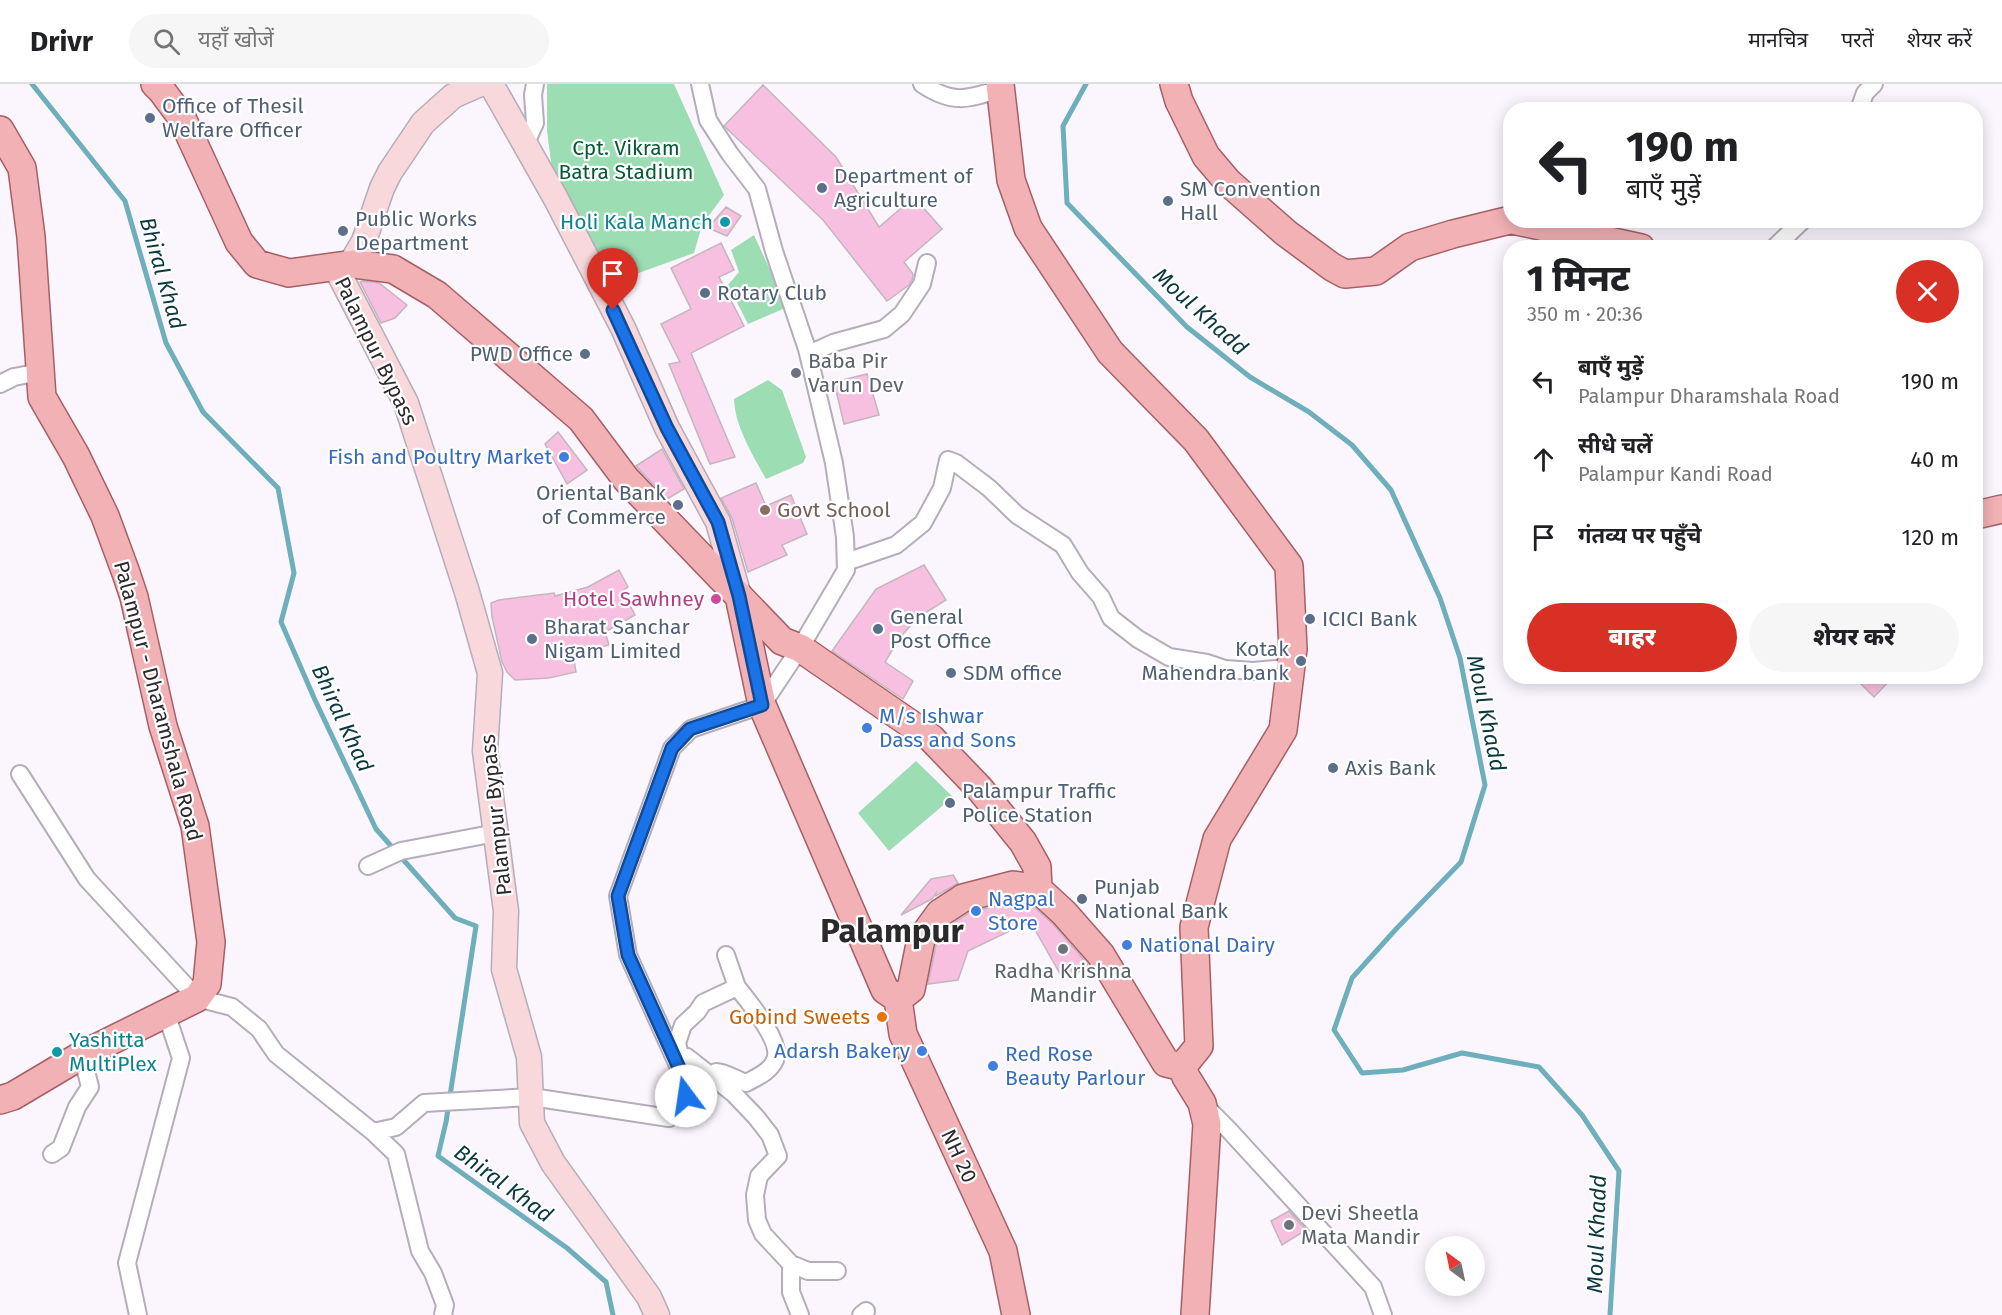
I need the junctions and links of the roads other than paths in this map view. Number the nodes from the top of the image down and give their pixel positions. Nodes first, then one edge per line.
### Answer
1 (155, 84) edge
2 (480, 84) edge
3 (490, 84) edge
4 (535, 84) edge
5 (700, 84) edge
6 (922, 84) edge
7 (1174, 84) edge
8 (1874, 84) edge
9 (1000, 86) edge
10 (1862, 102) edge
11 (0, 130) edge
12 (525, 145) junction
13 (1503, 222) edge
14 (1549, 228) edge
15 (1795, 228) edge
16 (1604, 240) edge
17 (1782, 240) edge
18 (927, 263) dead end
19 (345, 266) junction
20 (809, 354) junction
21 (40, 372) junction
22 (0, 384) edge
23 (2002, 509) edge
24 (1983, 513) edge
25 (846, 562) junction
26 (739, 596) junction
27 (800, 648) junction
28 (1289, 675) junction
29 (762, 705) junction
30 (20, 774) dead end
31 (496, 833) junction
32 (368, 866) dead end
33 (1038, 889) junction
34 (726, 955) dead end
35 (737, 987) junction
36 (197, 998) junction
37 (898, 999) junction
38 (166, 1014) junction
39 (82, 1055) junction
40 (676, 1056) junction
41 (1182, 1067) junction
42 (706, 1073) junction
43 (532, 1098) junction
44 (0, 1100) edge
45 (1202, 1103) junction
46 (373, 1132) junction
47 (52, 1154) dead end
48 (791, 1264) junction
49 (837, 1271) dead end
50 (138, 1315) edge
51 (443, 1315) edge
52 (657, 1315) edge
53 (800, 1315) edge
54 (1016, 1315) edge
55 (1195, 1315) edge
56 (1383, 1315) edge

1 - 19 main road
2 - 19 street
3 - 12 street
4 - 12 street
5 - 20 street
6 - 9 street
7 - 13 main road
8 - 10 street
9 - 28 main road
11 - 21 main road, Palampur - Dharamshala Road
12 - 26 street
14 - 16 main road
15 - 17 street
18 - 20 street
19 - 26 main road
19 - 31 street, Palampur Bypass
20 - 25 street
21 - 22 street
21 - 36 main road, Palampur - Dharamshala Road
23 - 24 main road
25 - 27 street
25 - 28 street
26 - 27 main road
26 - 29 main road
27 - 29 street
27 - 33 main road
28 - 41 main road
29 - 37 main road
29 - 40 street
30 - 36 street
31 - 32 street
31 - 43 street, Palampur Bypass
33 - 37 main road
33 - 41 main road
34 - 35 street
35 - 40 street
35 - 42 street
36 - 38 main road
36 - 46 street
37 - 54 main road, NH 20
38 - 39 main road
38 - 50 street
39 - 44 main road
39 - 47 street
40 - 42 street
40 - 43 street
41 - 45 main road
42 - 48 street
43 - 46 street
43 - 52 street, Palampur Bypass
45 - 55 main road
45 - 56 street
46 - 51 street
48 - 49 street
48 - 53 street

